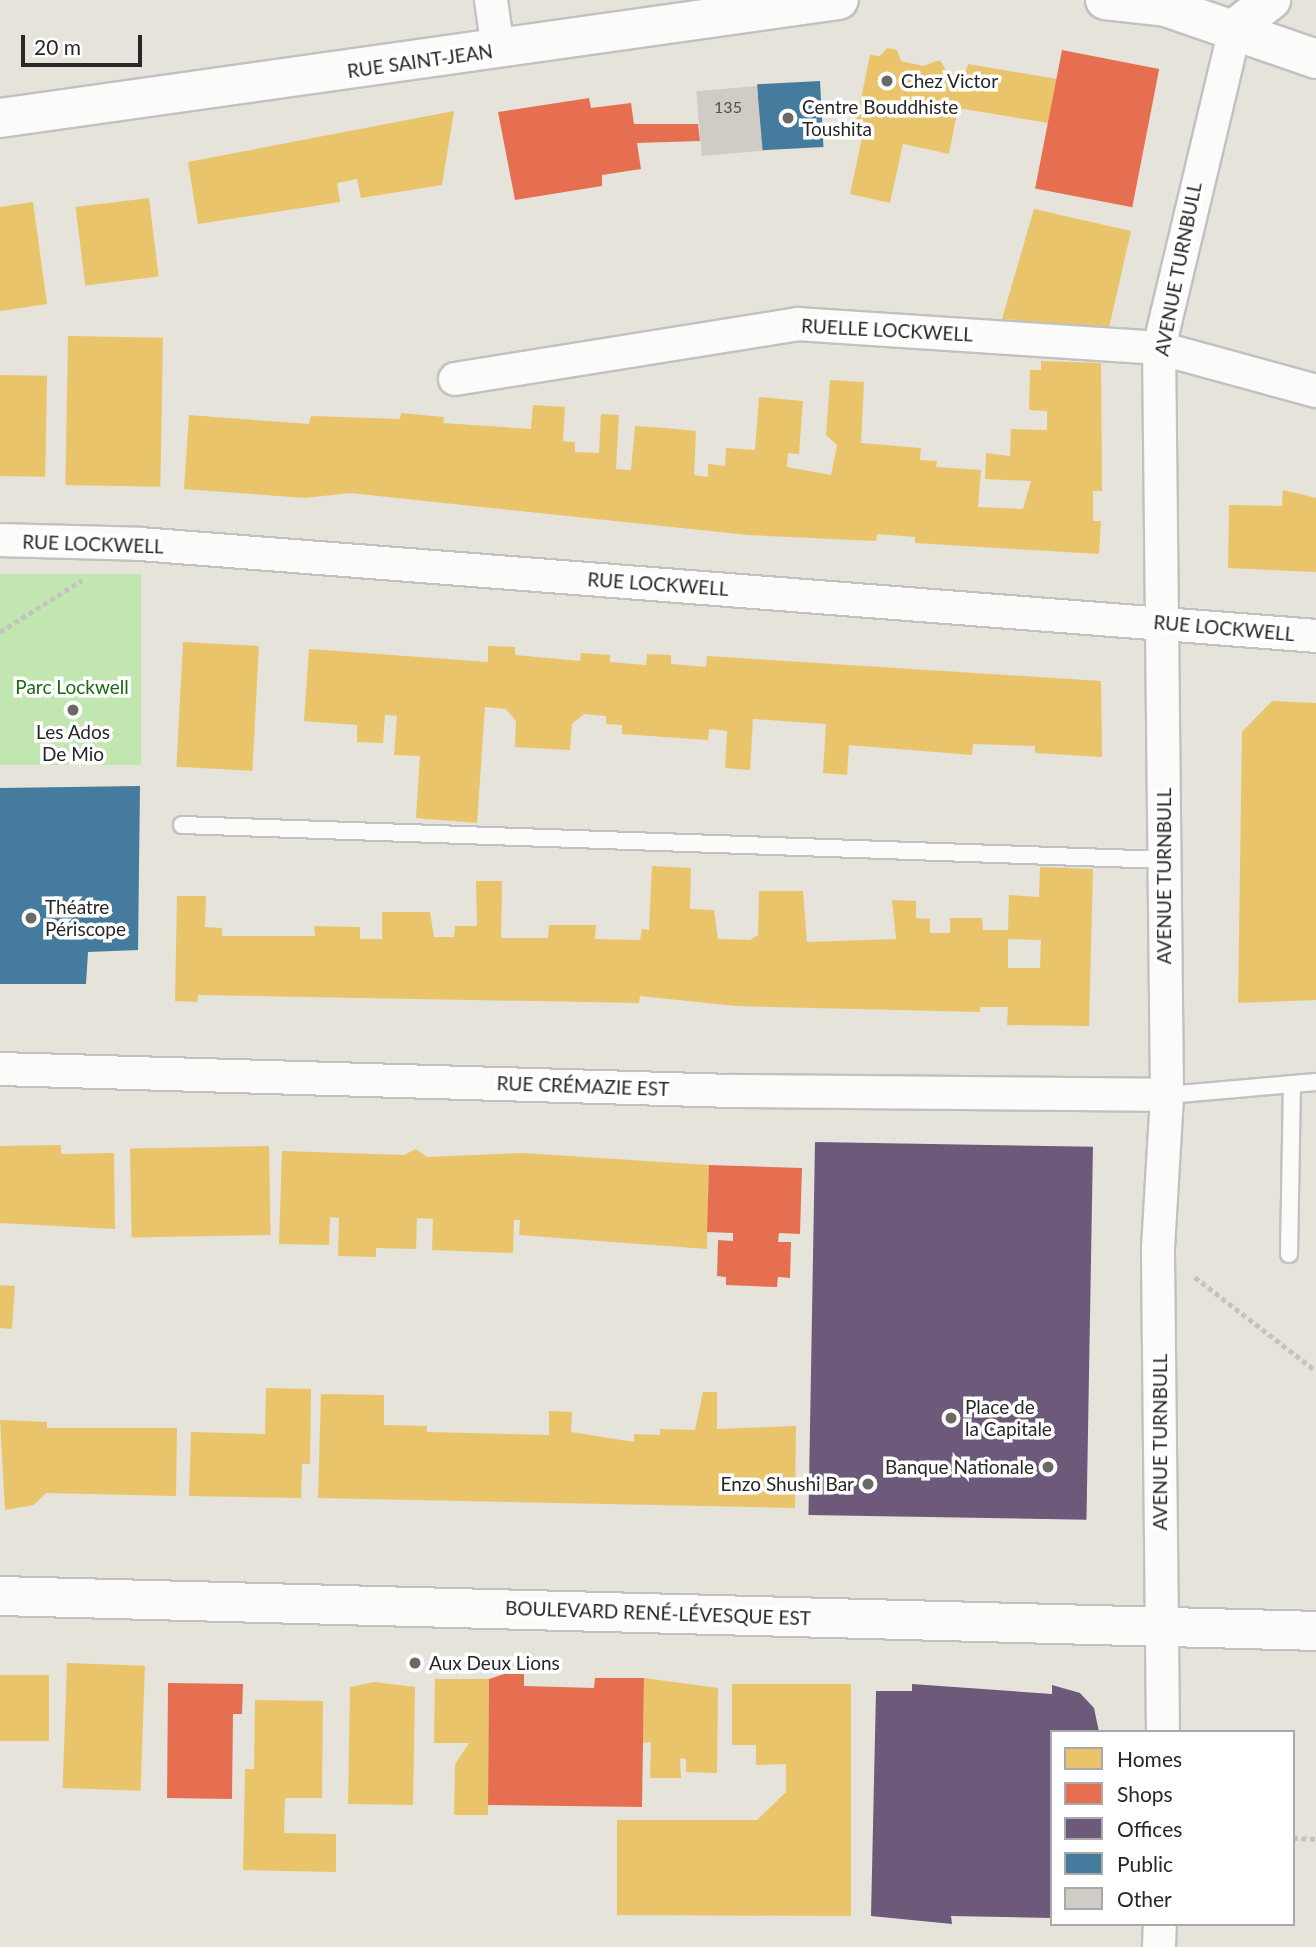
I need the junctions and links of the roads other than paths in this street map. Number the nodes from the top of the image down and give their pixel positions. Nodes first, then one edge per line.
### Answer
1 (491, 0) edge
2 (839, 0) edge
3 (1105, 0) edge
4 (1271, 0) edge
5 (1235, 28) junction
6 (498, 50) junction
7 (1316, 59) edge
8 (0, 118) edge
9 (1159, 348) junction
10 (455, 379) dead end
11 (1316, 391) edge
12 (0, 540) edge
13 (1165, 623) junction
14 (1316, 636) edge
15 (182, 825) dead end
16 (1163, 860) junction
17 (0, 1069) edge
18 (1316, 1082) edge
19 (1292, 1084) junction
20 (1167, 1095) junction
21 (1290, 1254) dead end
22 (0, 1596) edge
23 (1164, 1625) junction
24 (1316, 1631) edge
25 (1163, 1730) edge
26 (1160, 1926) edge
27 (1159, 1947) edge

1 - 6 street
2 - 6 main road, RUE SAINT-JEAN
3 - 5 main road
4 - 5 main road
5 - 7 main road
5 - 9 street, AVENUE TURNBULL
6 - 8 main road, RUE SAINT-JEAN
9 - 10 street, RUELLE LOCKWELL
9 - 11 street, RUELLE LOCKWELL
9 - 13 street, AVENUE TURNBULL
12 - 13 street, RUE LOCKWELL
13 - 14 street, RUE LOCKWELL
13 - 16 street, AVENUE TURNBULL
15 - 16 lane
16 - 20 street, AVENUE TURNBULL
17 - 20 street, RUE CRÉMAZIE EST
18 - 19 lane
19 - 20 lane
19 - 21 lane
20 - 23 street, AVENUE TURNBULL
22 - 23 main road, BOULEVARD RENÉ-LÉVESQUE EST
23 - 24 main road, BOULEVARD RENÉ-LÉVESQUE EST
23 - 25 street, AVENUE TURNBULL
26 - 27 street

